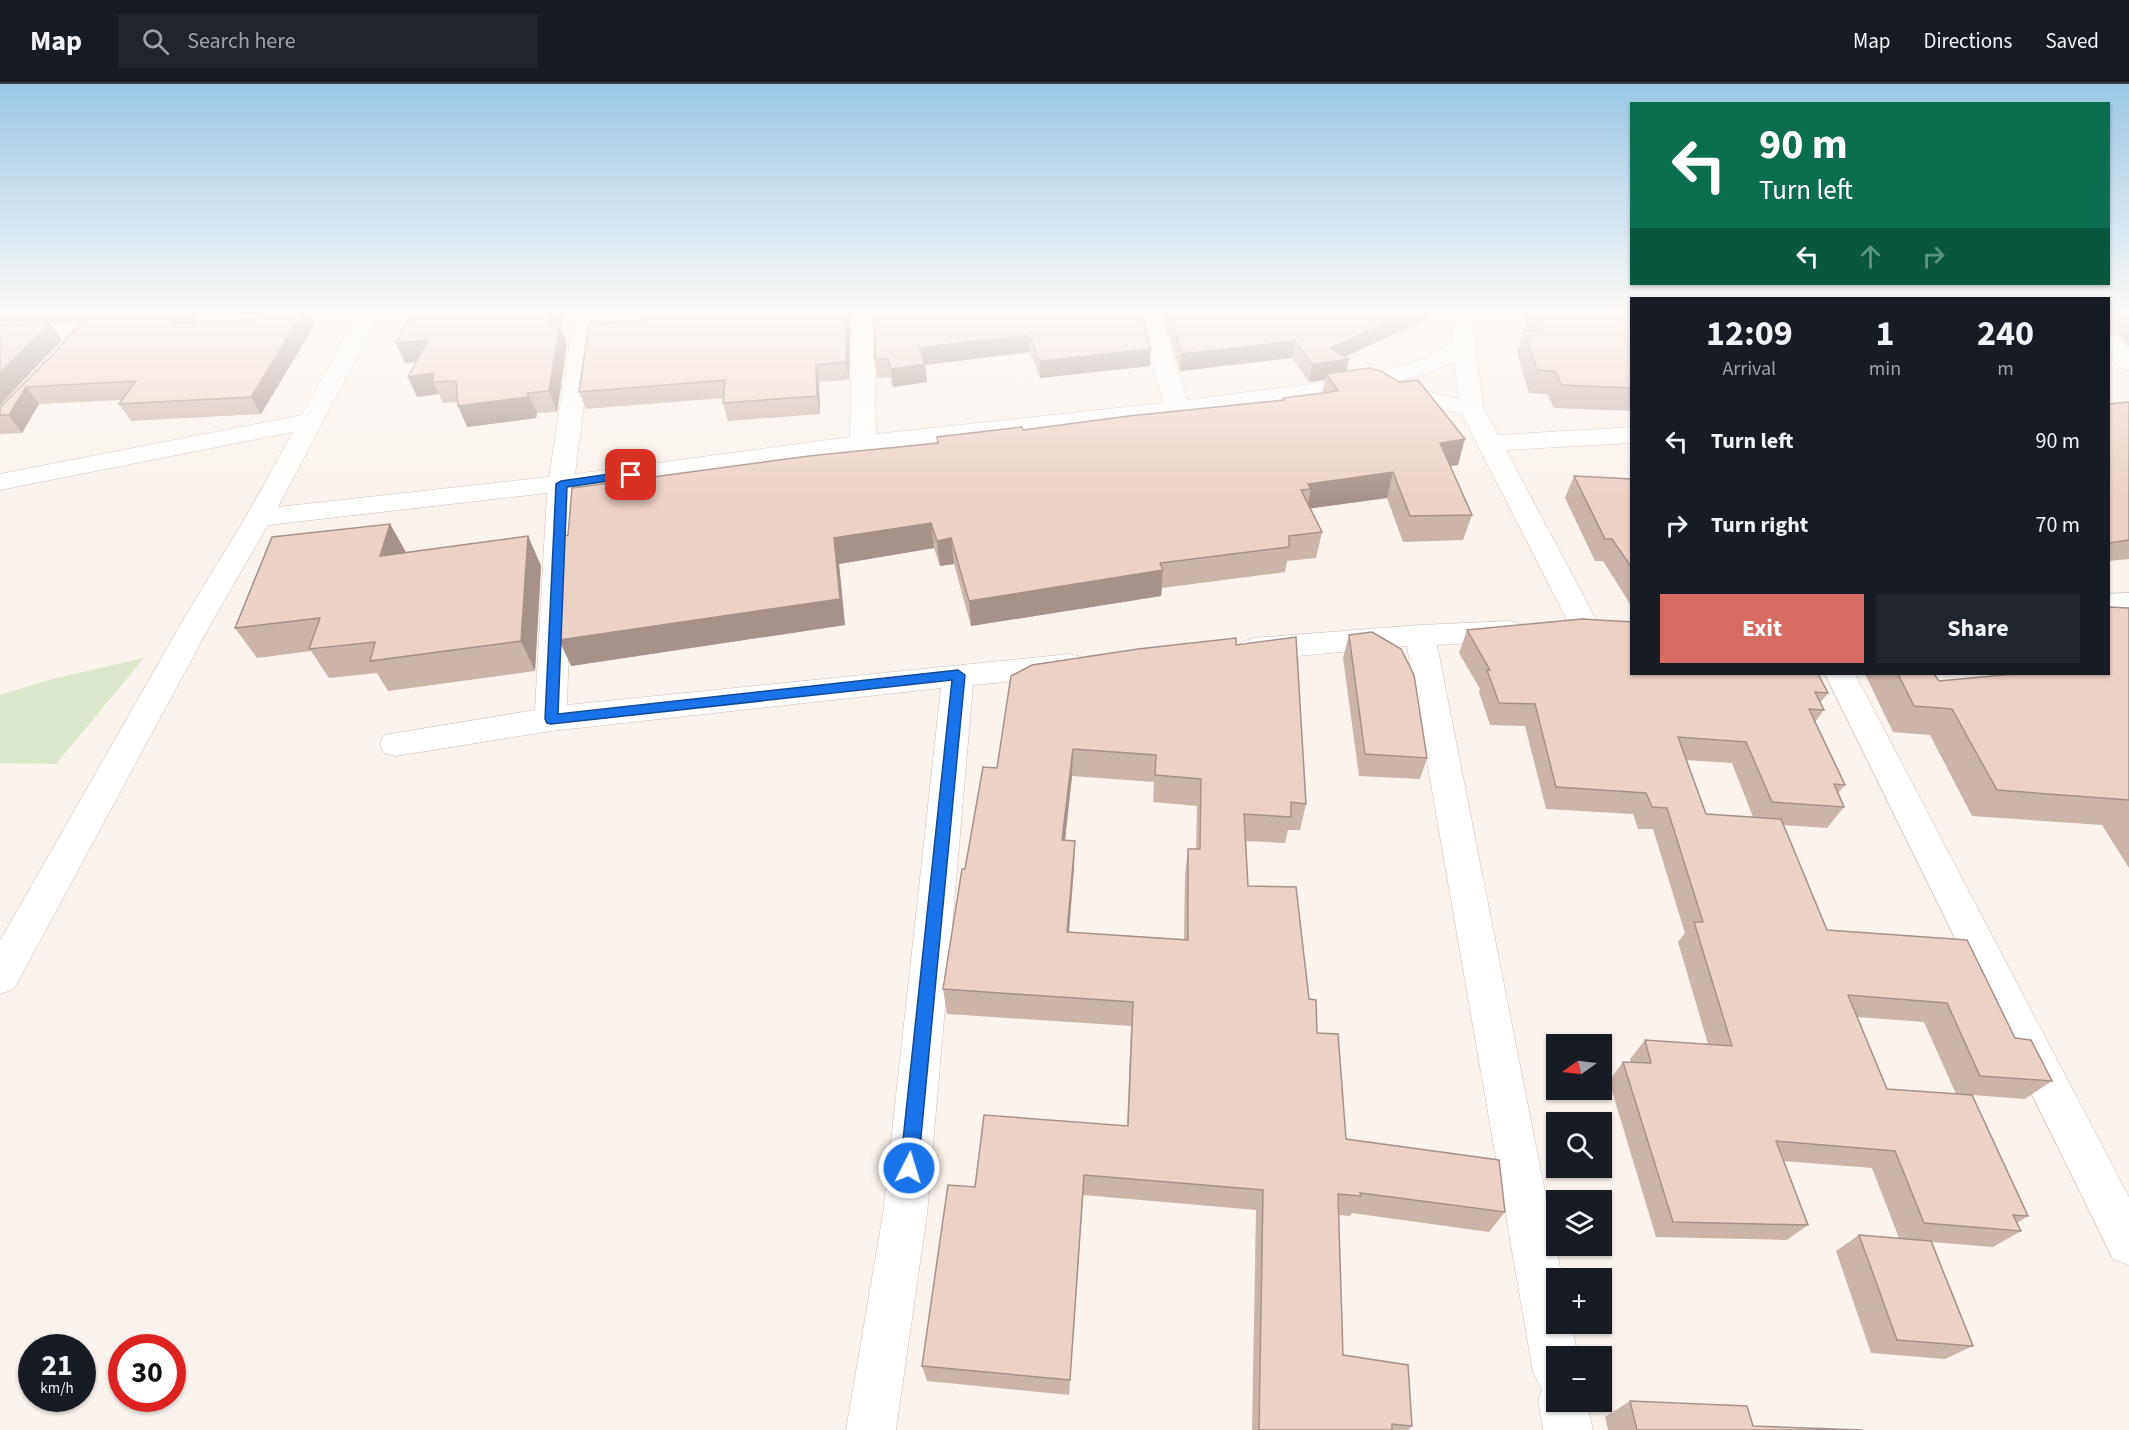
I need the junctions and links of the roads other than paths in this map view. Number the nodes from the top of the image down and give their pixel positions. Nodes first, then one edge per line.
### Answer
1 (336, 374) edge
2 (577, 374) edge
3 (863, 374) edge
4 (1167, 374) edge
5 (1399, 374) edge
6 (1468, 374) edge
7 (1365, 384) junction
8 (1177, 409) junction
9 (1472, 409) junction
10 (310, 421) junction
11 (1630, 435) edge
12 (863, 443) junction
13 (1488, 443) junction
14 (0, 482) edge
15 (561, 484) junction
16 (259, 518) junction
17 (2129, 603) edge
18 (2110, 604) edge
19 (1420, 635) junction
20 (1230, 651) edge
21 (1100, 663) edge
22 (958, 675) junction
23 (1841, 675) edge
24 (551, 719) junction
25 (396, 744) dead end
26 (0, 977) edge
27 (2129, 1243) edge
28 (1552, 1346) edge
29 (1564, 1412) edge
30 (871, 1430) edge
31 (1568, 1430) edge

1 - 10 street
2 - 15 street
3 - 12 street
4 - 8 street
5 - 7 street
6 - 9 street
7 - 8 street
7 - 9 street
8 - 12 street
9 - 13 street
10 - 14 street
10 - 16 street
11 - 13 street
12 - 15 street
13 - 19 street
15 - 16 street
15 - 24 street
16 - 26 street
17 - 18 street
19 - 20 street
19 - 28 street
21 - 22 street
22 - 24 street
22 - 30 street
23 - 27 street
24 - 25 street
29 - 31 street

